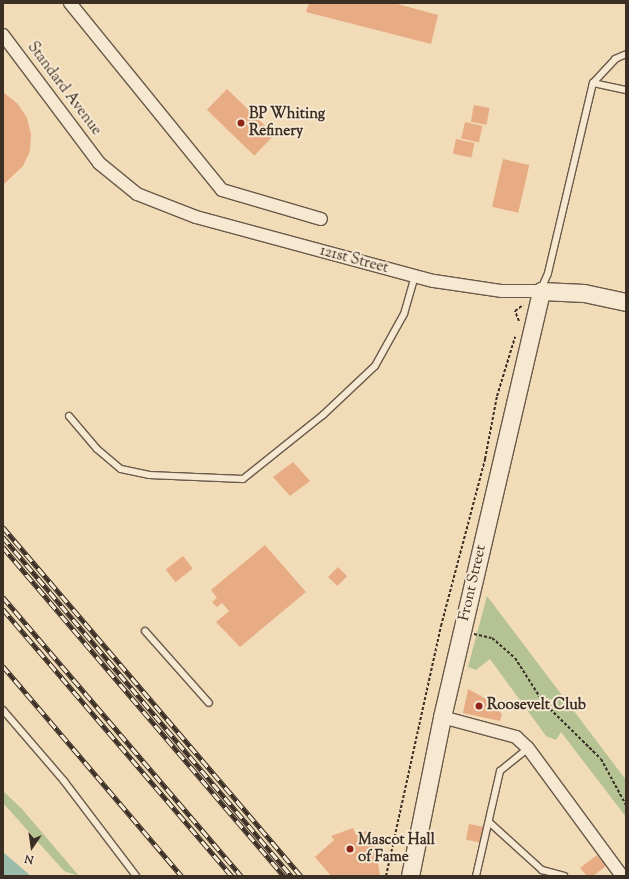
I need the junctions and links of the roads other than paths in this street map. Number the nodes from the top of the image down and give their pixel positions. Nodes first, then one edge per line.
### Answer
1 (70, 3) edge
2 (3, 35) edge
3 (626, 54) edge
4 (593, 83) junction
5 (626, 90) edge
6 (99, 163) joint
7 (321, 219) dead end
8 (415, 276) junction
9 (541, 291) junction
10 (626, 302) edge
11 (69, 416) dead end
12 (145, 631) dead end
13 (209, 703) dead end
14 (3, 710) edge
15 (442, 717) junction
16 (528, 748) junction
17 (489, 822) junction
18 (136, 876) edge
19 (410, 876) edge
20 (476, 876) edge
21 (564, 876) edge
22 (622, 876) edge

1 - 7 street
2 - 6 street, Standard Avenue
3 - 4 lane
4 - 5 lane
4 - 9 lane
6 - 8 street, 121st Street
8 - 9 street, 121st Street
8 - 11 lane
9 - 10 street, 121st Street
9 - 15 street, Front Street
12 - 13 lane
14 - 18 lane
15 - 16 street
15 - 19 street, Front Street
16 - 17 lane
16 - 22 street
17 - 20 lane
17 - 21 lane

